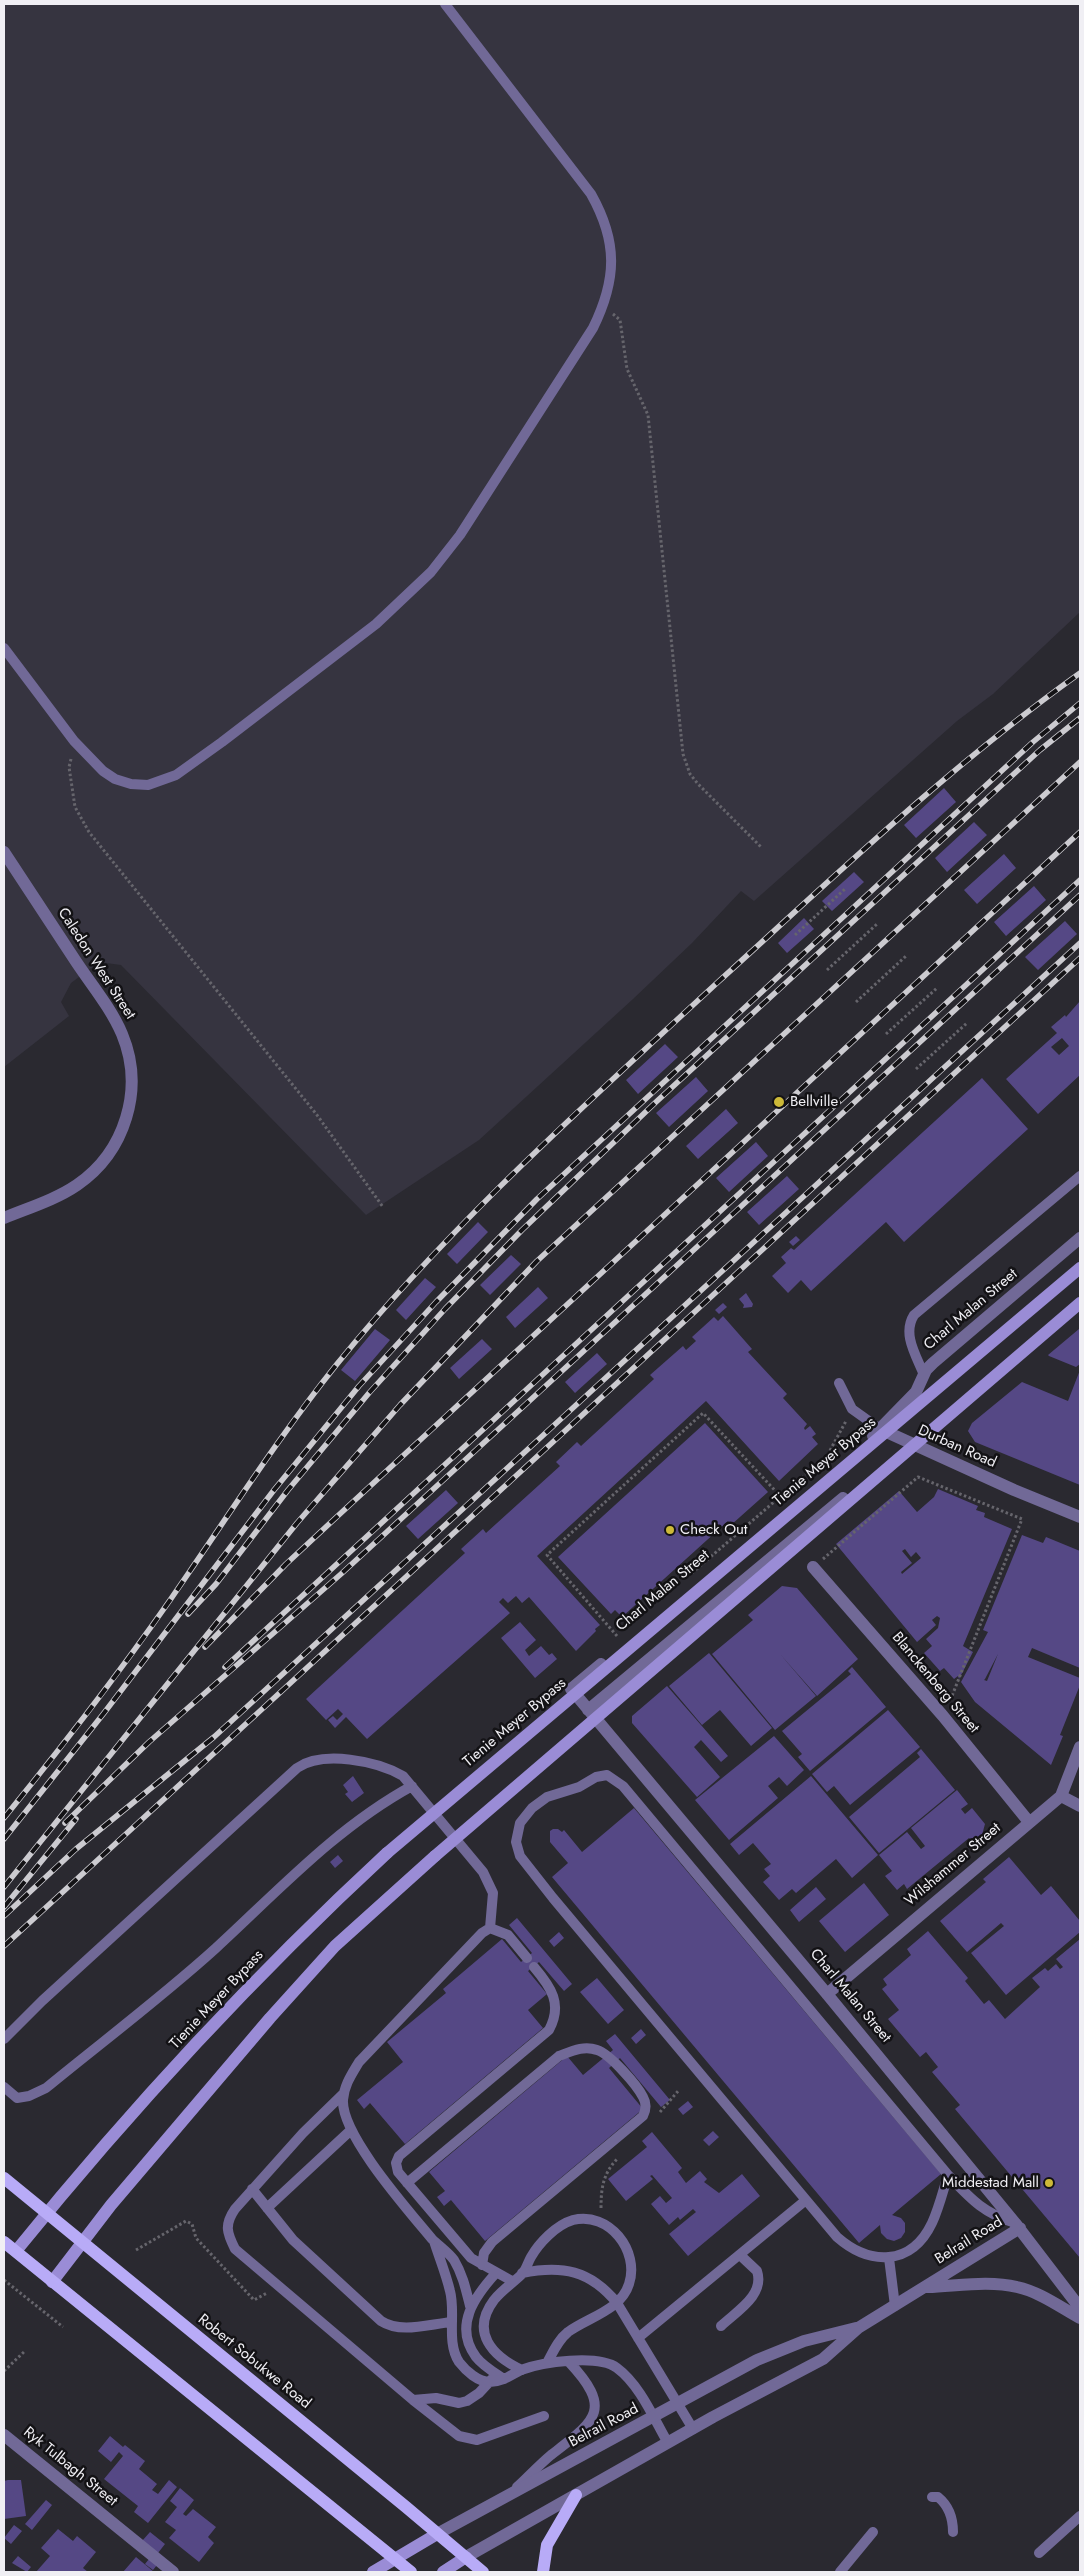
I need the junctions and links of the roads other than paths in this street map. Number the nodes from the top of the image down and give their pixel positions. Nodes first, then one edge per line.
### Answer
1 (445, 4) edge
2 (4, 648) edge
3 (4, 852) edge
4 (1080, 1176) edge
5 (4, 1218) edge
6 (1080, 1238) edge
7 (1080, 1268) edge
8 (1080, 1299) edge
9 (1080, 1303) edge
10 (924, 1375) junction
11 (839, 1383) dead end
12 (880, 1429) junction
13 (909, 1444) junction
14 (1080, 1517) edge
15 (814, 1567) road end
16 (588, 1710) junction
17 (1080, 1747) edge
18 (412, 1786) junction
19 (1061, 1796) junction
20 (1080, 1806) edge
21 (1028, 1822) junction
22 (490, 1928) junction
23 (527, 1958) dead end
24 (534, 1967) dead end
25 (828, 1994) junction
26 (4, 2039) edge
27 (4, 2087) edge
28 (344, 2093) junction
29 (351, 2130) junction
30 (948, 2175) junction
31 (4, 2178) edge
32 (407, 2183) junction
33 (252, 2189) junction
34 (806, 2200) junction
35 (268, 2208) junction
36 (47, 2213) junction
37 (1017, 2225) junction
38 (433, 2240) junction
39 (4, 2242) edge
40 (82, 2243) junction
41 (16, 2251) junction
42 (740, 2255) junction
43 (889, 2258) junction
44 (482, 2265) junction
45 (496, 2273) junction
46 (522, 2274) junction
47 (512, 2281) junction
48 (52, 2282) junction
49 (927, 2287) junction
50 (617, 2303) junction
51 (470, 2306) junction
52 (895, 2306) junction
53 (1080, 2308) edge
54 (1080, 2318) edge
55 (452, 2322) junction
56 (721, 2326) dead end
57 (858, 2328) junction
58 (638, 2338) junction
59 (569, 2362) junction
60 (547, 2363) junction
61 (522, 2370) junction
62 (493, 2377) junction
63 (413, 2400) junction
64 (678, 2404) junction
65 (544, 2416) dead end
66 (653, 2418) junction
67 (693, 2429) junction
68 (4, 2435) edge
69 (668, 2443) junction
70 (512, 2492) junction
71 (576, 2495) junction
72 (932, 2497) dead end
73 (1080, 2516) edge
74 (873, 2532) dead end
75 (953, 2532) dead end
76 (437, 2534) junction
77 (1039, 2553) dead end
78 (466, 2558) junction
79 (394, 2559) junction
80 (172, 2572) edge
81 (373, 2572) edge
82 (411, 2572) edge
83 (443, 2572) edge
84 (483, 2572) edge
85 (543, 2572) edge
86 (840, 2572) edge

1 - 2 lane
3 - 5 street, Caledon West Street
4 - 10 lane
6 - 10 street, Charl Malan Street
7 - 36 main road, Tienie Meyer Bypass, bridge
8 - 13 street
9 - 40 main road, bridge
10 - 12 street, Charl Malan Street
11 - 12 lane, Durban Road
12 - 13 street, Durban Road
12 - 16 street, Charl Malan Street
13 - 14 street, Durban Road
13 - 16 street
15 - 21 street, Blanckenberg Street
16 - 25 street, Charl Malan Street
17 - 19 street
18 - 22 lane
18 - 26 lane
18 - 27 lane
19 - 20 street
19 - 21 street, Wilshammer Street
21 - 25 street, Wilshammer Street
22 - 23 lane
22 - 28 lane
24 - 32 lane
25 - 37 street, Charl Malan Street
28 - 29 lane
28 - 33 lane
29 - 35 lane
29 - 38 lane
30 - 34 lane
30 - 37 lane
30 - 43 lane
31 - 36 main road, Robert Sobukwe Road
32 - 44 lane
32 - 44 lane
33 - 35 lane
33 - 63 lane
34 - 42 lane
34 - 43 lane
35 - 55 lane
36 - 40 main road, Robert Sobukwe Road
36 - 41 main road, Tienie Meyer Bypass
37 - 49 street, Belrail Road
37 - 53 street, Charl Malan Street
38 - 51 lane
38 - 55 lane
39 - 41 main road
40 - 48 main road
40 - 76 main road, Robert Sobukwe Road
41 - 48 main road
42 - 56 lane
42 - 58 lane
43 - 52 lane
44 - 45 lane
45 - 47 lane
45 - 51 lane
46 - 47 lane
46 - 50 lane
46 - 50 lane
47 - 61 lane
48 - 79 main road
49 - 52 street, Belrail Road
49 - 54 street
50 - 58 lane
50 - 60 lane
51 - 62 lane
52 - 57 street, Belrail Road
55 - 62 lane
57 - 64 street, Belrail Road
57 - 67 street, Belrail Road
58 - 64 lane
59 - 60 lane
59 - 66 lane
59 - 70 lane
60 - 61 lane
61 - 62 lane
62 - 63 lane
63 - 65 lane
64 - 66 street, Belrail Road
64 - 67 lane
66 - 69 lane
66 - 70 street, Belrail Road
67 - 69 street, Belrail Road
68 - 80 street, Ryk Tulbagh Street
69 - 71 street, Belrail Road
70 - 76 street, Belrail Road
71 - 78 street, Belrail Road
71 - 85 main road
72 - 75 lane
73 - 77 lane
74 - 86 lane
76 - 78 main road, Robert Sobukwe Road
76 - 79 main road, Belrail Road
78 - 83 main road, Belrail Road
78 - 84 main road, Robert Sobukwe Road
79 - 81 main road, Belrail Road
79 - 82 main road

